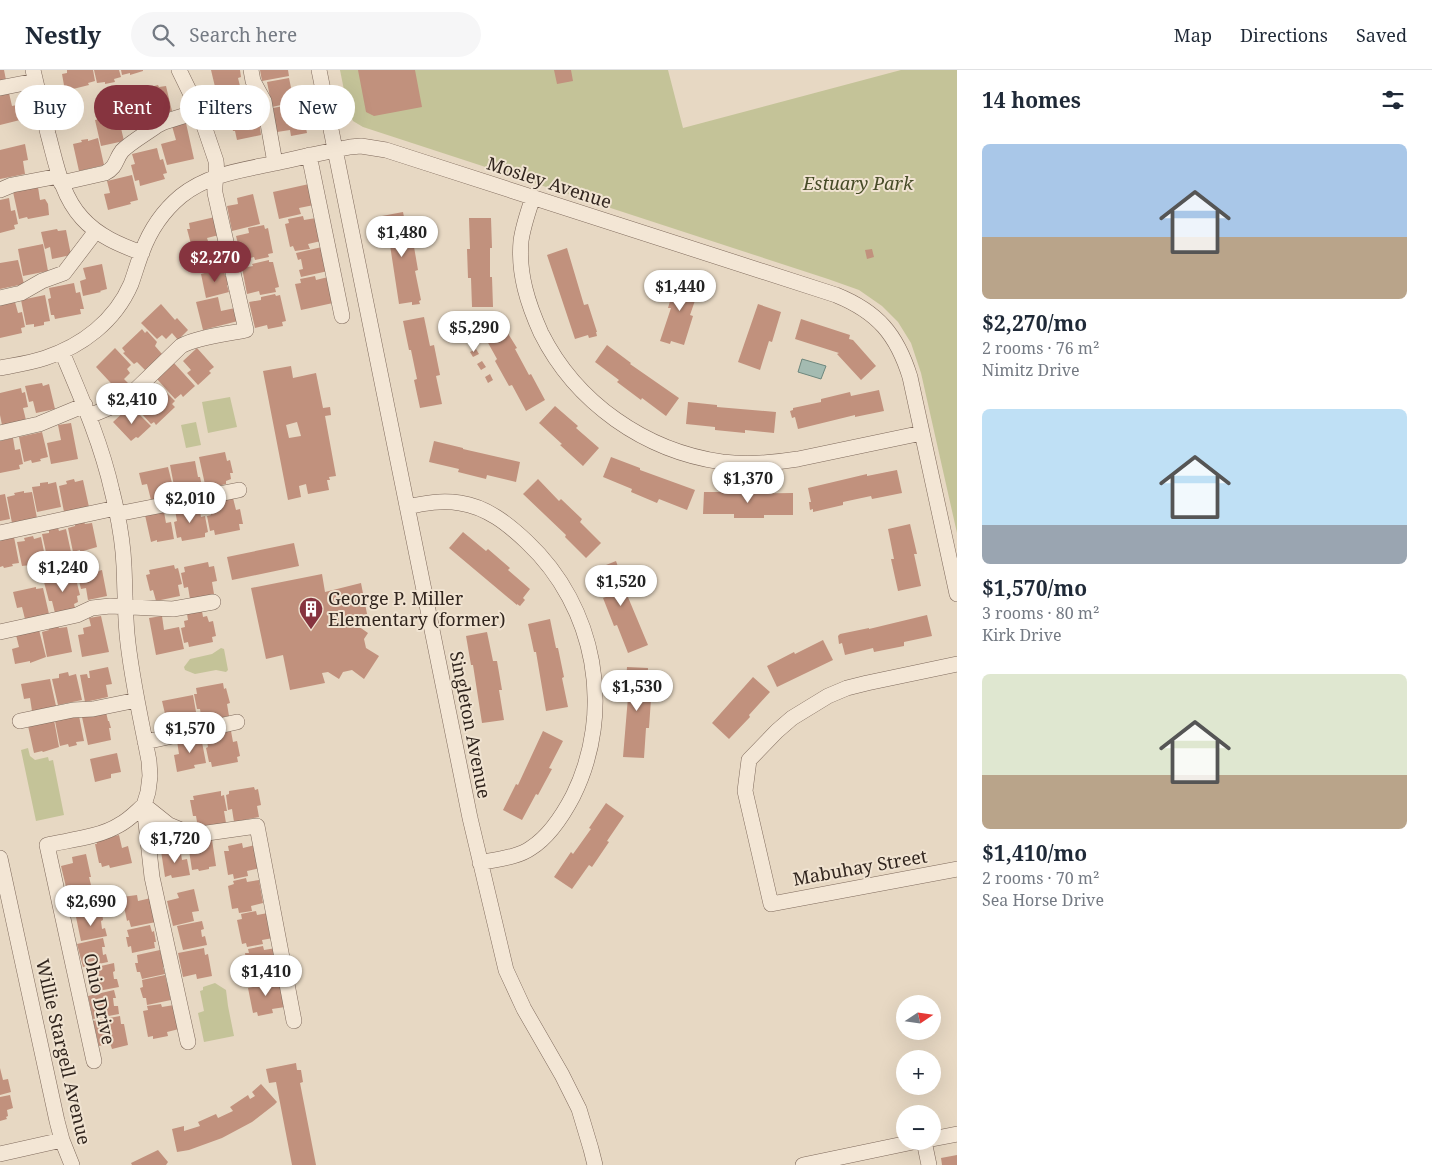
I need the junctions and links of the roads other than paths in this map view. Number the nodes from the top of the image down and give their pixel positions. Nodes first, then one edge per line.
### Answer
1 (179, 70) edge
2 (251, 70) edge
3 (319, 70) edge
4 (34, 75) edge
5 (186, 85) edge
6 (0, 88) edge
7 (180, 117) edge
8 (205, 130) edge
9 (336, 150) junction
10 (309, 155) junction
11 (275, 163) junction
12 (217, 176) junction
13 (60, 180) junction
14 (0, 190) edge
15 (533, 197) junction
16 (96, 231) junction
17 (142, 253) junction
18 (0, 298) edge
19 (342, 316) dead end
20 (62, 352) junction
21 (0, 368) edge
22 (87, 411) junction
23 (0, 433) edge
24 (922, 433) junction
25 (239, 490) dead end
26 (407, 507) junction
27 (116, 511) junction
28 (0, 533) edge
29 (957, 594) edge
30 (213, 602) dead end
31 (125, 608) junction
32 (0, 632) edge
33 (957, 664) edge
34 (137, 700) junction
35 (20, 721) dead end
36 (238, 722) dead end
37 (145, 742) junction
38 (144, 805) junction
39 (0, 858) edge
40 (480, 863) junction
41 (957, 869) edge
42 (294, 1021) dead end
43 (188, 1042) dead end
44 (94, 1061) dead end
45 (957, 1134) edge
46 (941, 1137) edge
47 (62, 1140) junction
48 (896, 1146) edge
49 (926, 1150) edge
50 (0, 1154) edge
51 (72, 1165) edge
52 (595, 1165) edge
53 (803, 1165) edge
54 (929, 1165) edge

1 - 5 street
2 - 11 street
3 - 9 street, Singleton Avenue
4 - 6 street
4 - 13 street
7 - 13 street
8 - 12 street
9 - 10 street, Mosley Avenue
9 - 15 street, Mosley Avenue
9 - 26 street, Singleton Avenue
10 - 11 street, Mosley Avenue
10 - 19 street
11 - 12 street, Mosley Avenue
12 - 17 street, Mosley Avenue
12 - 22 street
13 - 14 street
13 - 16 street
15 - 24 street, Mosley Avenue
15 - 24 street
16 - 17 street
16 - 18 street
17 - 20 street, Mosley Avenue
20 - 21 street, Mosley Avenue
20 - 22 street
22 - 23 street
22 - 27 street
24 - 29 street, Mosley Avenue
25 - 27 street
26 - 40 street, Singleton Avenue
26 - 40 street
27 - 28 street
27 - 31 street
30 - 31 street
31 - 32 street
31 - 34 street
33 - 41 street, Mabuhay Street
34 - 35 street
34 - 37 street
36 - 37 street
37 - 38 street
38 - 42 street
38 - 43 street
38 - 44 street, Ohio Drive
39 - 47 street, Willie Stargell Avenue
40 - 52 street, Singleton Avenue
45 - 46 street
47 - 50 street
47 - 51 street, Willie Stargell Avenue
48 - 53 street
49 - 54 street

